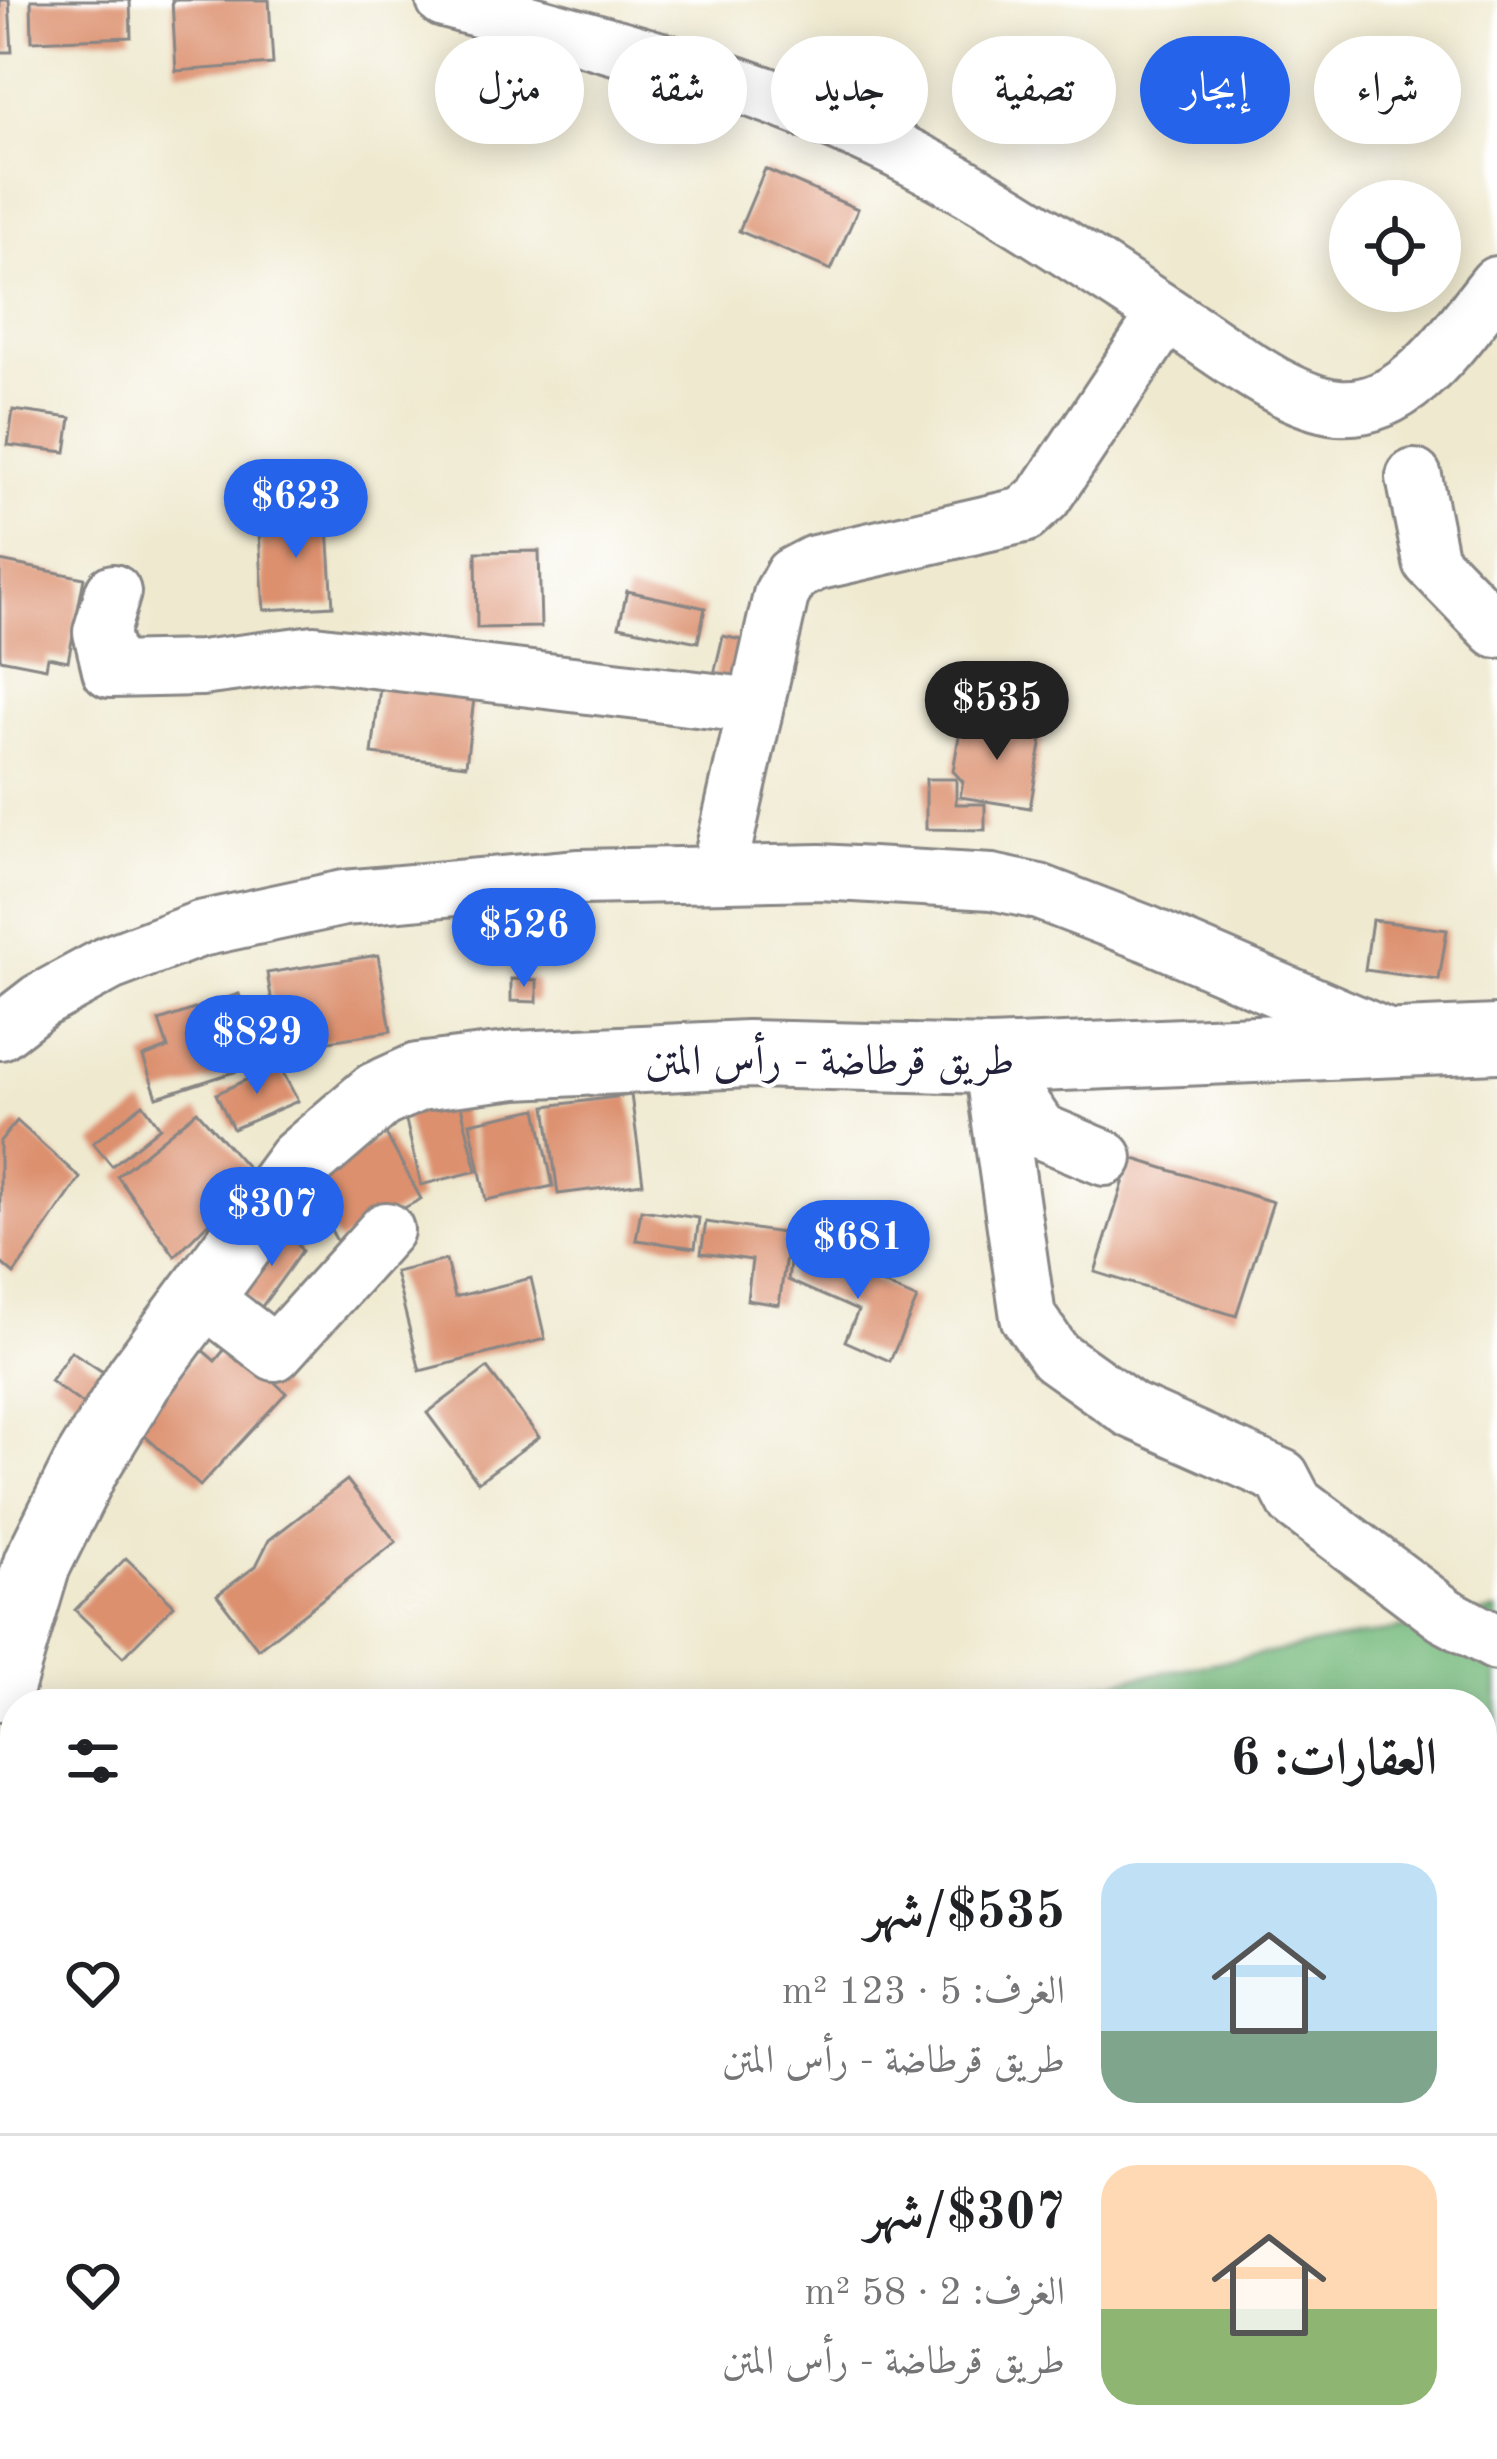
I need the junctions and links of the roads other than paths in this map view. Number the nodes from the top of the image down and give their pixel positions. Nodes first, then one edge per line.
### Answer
1 (444, 0) edge
2 (1497, 284) edge
3 (1166, 314) junction
4 (1414, 477) dead end
5 (113, 592) dead end
6 (1497, 631) edge
7 (755, 706) junction
8 (718, 874) junction
9 (0, 1032) edge
10 (1497, 1039) edge
11 (1405, 1045) junction
12 (991, 1060) junction
13 (1105, 1159) dead end
14 (386, 1230) dead end
15 (202, 1298) junction
16 (1497, 1643) edge
17 (0, 1688) edge

1 - 3 street
2 - 3 street
3 - 7 street
4 - 6 street
5 - 7 street
7 - 8 street
8 - 9 street
8 - 11 street
10 - 11 main road, طريق قرطاضة - رأس المتن
11 - 12 main road, طريق قرطاضة - رأس المتن
12 - 13 street
12 - 15 main road, طريق قرطاضة - رأس المتن
12 - 16 street
14 - 15 street
15 - 17 main road, طريق قرطاضة - رأس المتن

